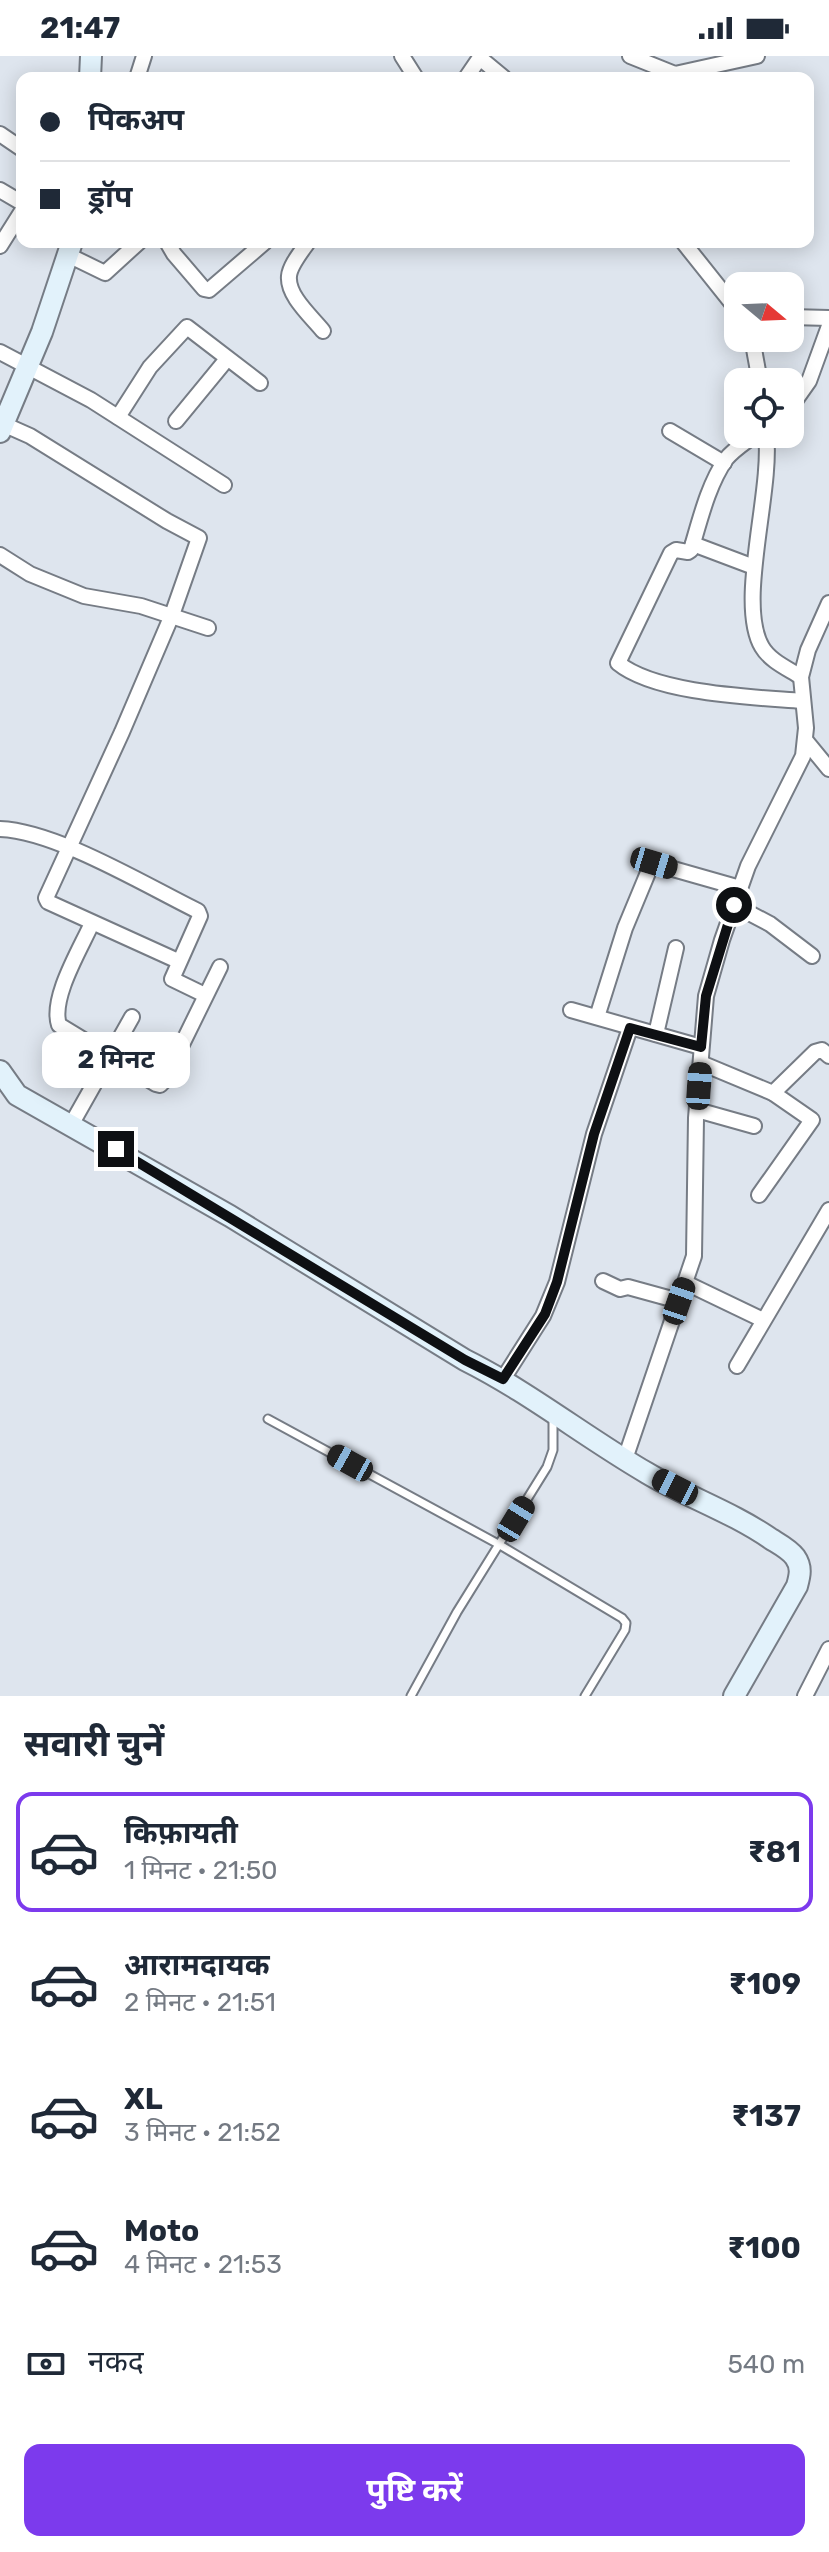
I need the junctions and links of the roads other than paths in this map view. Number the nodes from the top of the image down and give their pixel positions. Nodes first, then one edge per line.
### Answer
1 (630, 56) edge
2 (757, 56) edge
3 (480, 57) edge
4 (497, 72) edge
5 (670, 72) edge
6 (684, 72) edge
7 (16, 221) edge
8 (0, 246) edge
9 (70, 248) edge
10 (132, 248) edge
11 (170, 248) edge
12 (258, 248) edge
13 (305, 248) edge
14 (688, 248) edge
15 (724, 293) edge
16 (804, 317) edge
17 (829, 318) edge
18 (829, 326) edge
19 (323, 331) dead end
20 (0, 352) edge
21 (227, 359) junction
22 (27, 367) junction
23 (260, 383) dead end
24 (804, 388) edge
25 (118, 417) junction
26 (176, 421) dead end
27 (2, 428) edge
28 (670, 431) dead end
29 (738, 448) edge
30 (766, 448) edge
31 (724, 463) junction
32 (224, 485) dead end
33 (693, 544) junction
34 (0, 555) edge
35 (754, 567) junction
36 (829, 603) edge
37 (172, 615) junction
38 (208, 628) dead end
39 (824, 629) edge
40 (801, 677) junction
41 (802, 701) junction
42 (806, 741) junction
43 (829, 769) edge
44 (0, 829) edge
45 (67, 847) junction
46 (740, 888) junction
47 (734, 905) junction
48 (92, 923) junction
49 (676, 948) dead end
50 (812, 956) dead end
51 (178, 961) junction
52 (220, 967) dead end
53 (205, 995) junction
54 (571, 1010) dead end
55 (132, 1017) dead end
56 (597, 1017) junction
57 (630, 1028) junction
58 (656, 1034) junction
59 (701, 1047) junction
60 (829, 1056) edge
61 (108, 1057) junction
62 (701, 1063) junction
63 (0, 1071) edge
64 (773, 1093) junction
65 (697, 1110) junction
66 (71, 1125) junction
67 (754, 1126) dead end
68 (759, 1195) dead end
69 (829, 1210) edge
70 (603, 1281) dead end
71 (686, 1283) junction
72 (679, 1301) junction
73 (763, 1320) junction
74 (737, 1366) dead end
75 (503, 1379) junction
76 (553, 1414) junction
77 (268, 1419) dead end
78 (625, 1459) junction
79 (500, 1545) junction
80 (829, 1649) edge
81 (411, 1696) edge
82 (585, 1696) edge
83 (734, 1696) edge
84 (805, 1696) edge

1 - 5 street
2 - 6 street
3 - 4 street
7 - 8 street
9 - 10 street
9 - 22 main road
11 - 12 street
13 - 19 street
14 - 15 street
16 - 17 street
18 - 24 street
20 - 22 street
21 - 23 street
21 - 25 street
21 - 26 street
22 - 25 street
22 - 27 main road
25 - 32 street
27 - 37 street
28 - 31 street
29 - 31 street
30 - 35 street
31 - 33 street
33 - 35 street
33 - 41 street
34 - 37 street
35 - 40 street
36 - 39 street
37 - 38 street
37 - 45 street
39 - 40 street
40 - 41 street
41 - 42 street
42 - 43 street
42 - 46 street
44 - 45 street
45 - 48 street
45 - 51 street
46 - 47 street
46 - 56 street
47 - 50 street
47 - 59 street
48 - 51 street
48 - 61 street
49 - 58 street
51 - 53 street
52 - 53 street
53 - 61 street
54 - 56 street
55 - 61 street
56 - 57 street
57 - 58 street
57 - 75 street
58 - 59 street
59 - 62 street
60 - 64 street
61 - 66 street
62 - 64 street
62 - 65 street
63 - 66 main road
64 - 68 street
65 - 67 street
65 - 71 street
66 - 75 main road
69 - 73 street
70 - 72 street
71 - 72 street
71 - 73 street
72 - 78 street
73 - 74 street
75 - 76 main road
76 - 78 main road
76 - 79 lane
77 - 79 lane
78 - 83 main road
79 - 81 lane
79 - 82 lane
80 - 84 street

